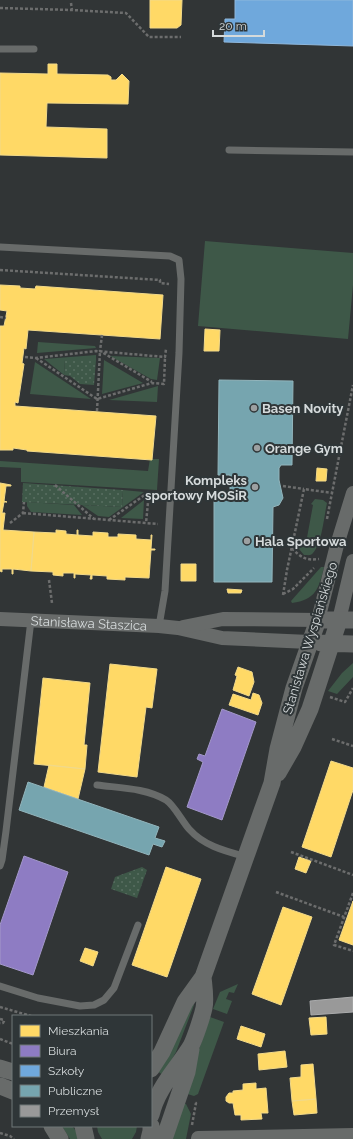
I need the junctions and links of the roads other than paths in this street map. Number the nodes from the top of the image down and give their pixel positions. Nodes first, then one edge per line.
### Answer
1 (0, 49) edge
2 (34, 49) dead end
3 (229, 150) dead end
4 (353, 152) edge
5 (0, 246) edge
6 (353, 493) edge
7 (353, 561) edge
8 (0, 619) edge
9 (32, 620) junction
10 (318, 620) junction
11 (346, 620) edge
12 (159, 626) junction
13 (178, 628) junction
14 (309, 642) junction
15 (331, 644) junction
16 (353, 644) edge
17 (272, 783) junction
18 (97, 785) dead end
19 (247, 857) junction
20 (0, 866) edge
21 (138, 925) dead end
22 (203, 977) junction
23 (0, 986) edge
24 (169, 1038) junction
25 (191, 1045) junction
26 (152, 1046) edge
27 (152, 1067) edge
28 (0, 1068) edge
29 (12, 1072) edge
30 (0, 1086) edge
31 (12, 1091) edge
32 (152, 1110) edge
33 (53, 1127) edge
34 (151, 1127) edge
35 (353, 1135) edge
36 (198, 1138) dead end
37 (60, 1139) edge
38 (149, 1139) edge
39 (164, 1139) edge

1 - 2 lane
3 - 4 lane
5 - 12 lane
6 - 10 street, Stanisława Wyspiańskiego
7 - 11 street, Stanisława Wyspiańskiego
8 - 9 street, Stanisława Staszica
9 - 12 street, Stanisława Staszica
9 - 20 lane
10 - 11 street, Stanisława Staszica
10 - 13 street, Stanisława Staszica
10 - 14 street, Stanisława Wyspiańskiego
11 - 15 street, Stanisława Wyspiańskiego
12 - 13 street, Stanisława Staszica
13 - 14 street, Stanisława Staszica
14 - 15 street, Stanisława Staszica
14 - 17 street, Stanisława Wyspiańskiego
15 - 16 street, Stanisława Staszica
15 - 17 street, Stanisława Wyspiańskiego
17 - 19 street, Stanisława Wyspiańskiego
18 - 19 lane
19 - 22 street, Stanisława Wyspiańskiego
21 - 23 lane
22 - 24 street, Stanisława Wyspiańskiego
22 - 25 street, Stanisława Wyspiańskiego
24 - 26 street
24 - 27 street, Stanisława Wyspiańskiego
25 - 32 street, Stanisława Wyspiańskiego
25 - 39 street
28 - 29 street
30 - 31 street
33 - 37 street
34 - 38 street
35 - 36 street

